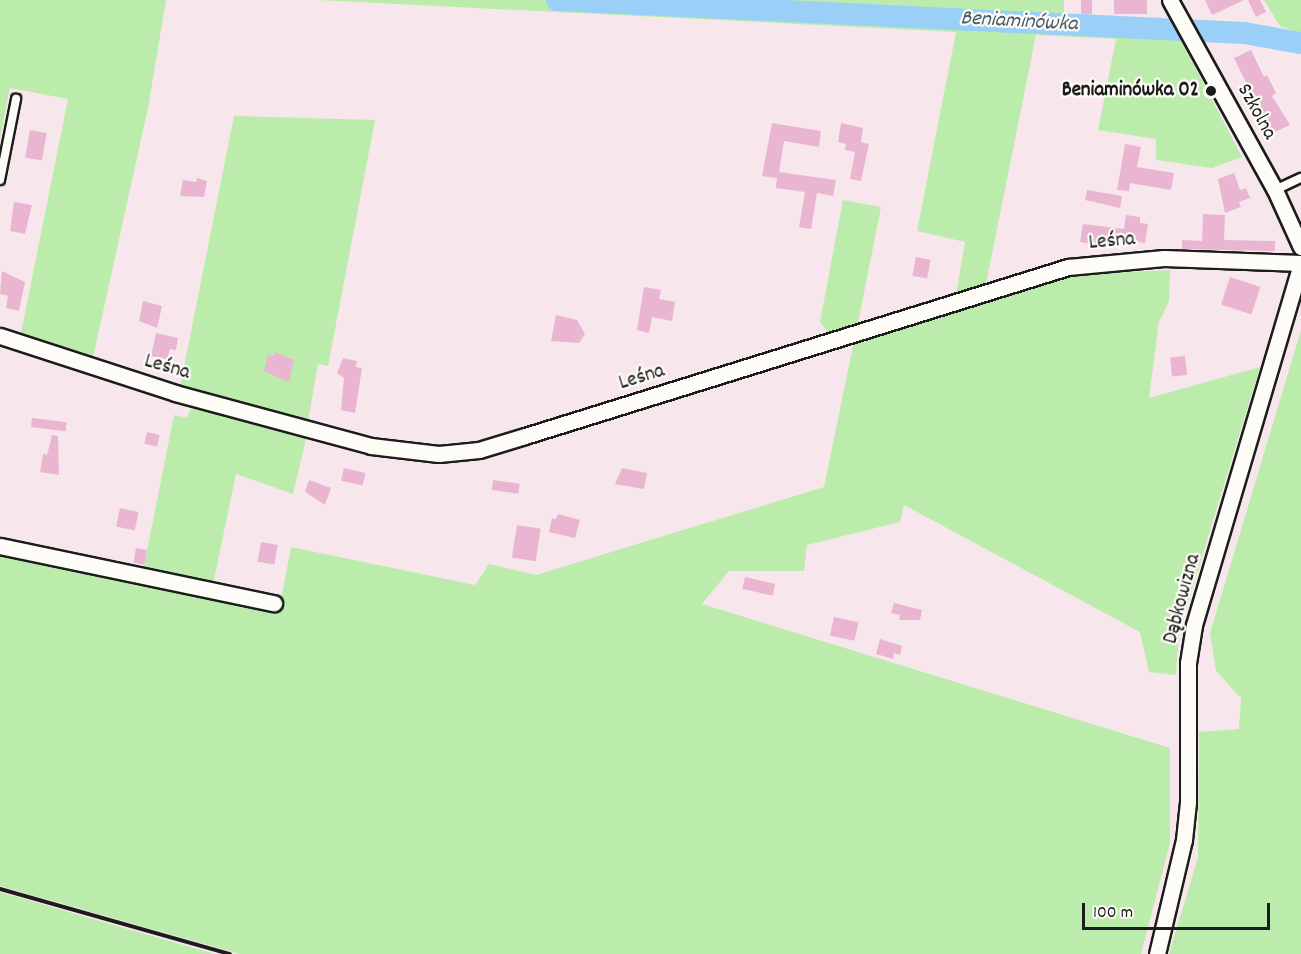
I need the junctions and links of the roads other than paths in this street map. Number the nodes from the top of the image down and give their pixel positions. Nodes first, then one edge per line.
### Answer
1 (1170, 0) edge
2 (16, 99) dead end
3 (1301, 178) edge
4 (0, 180) edge
5 (1275, 190) junction
6 (1301, 247) edge
7 (1301, 263) edge
8 (0, 336) edge
9 (0, 546) edge
10 (274, 603) dead end
11 (1157, 954) edge

1 - 5 street, Szkolna
2 - 4 lane
3 - 5 lane
5 - 6 street, Szkolna
7 - 8 street, Leśna
7 - 11 street, Dąbkowizna
9 - 10 street

